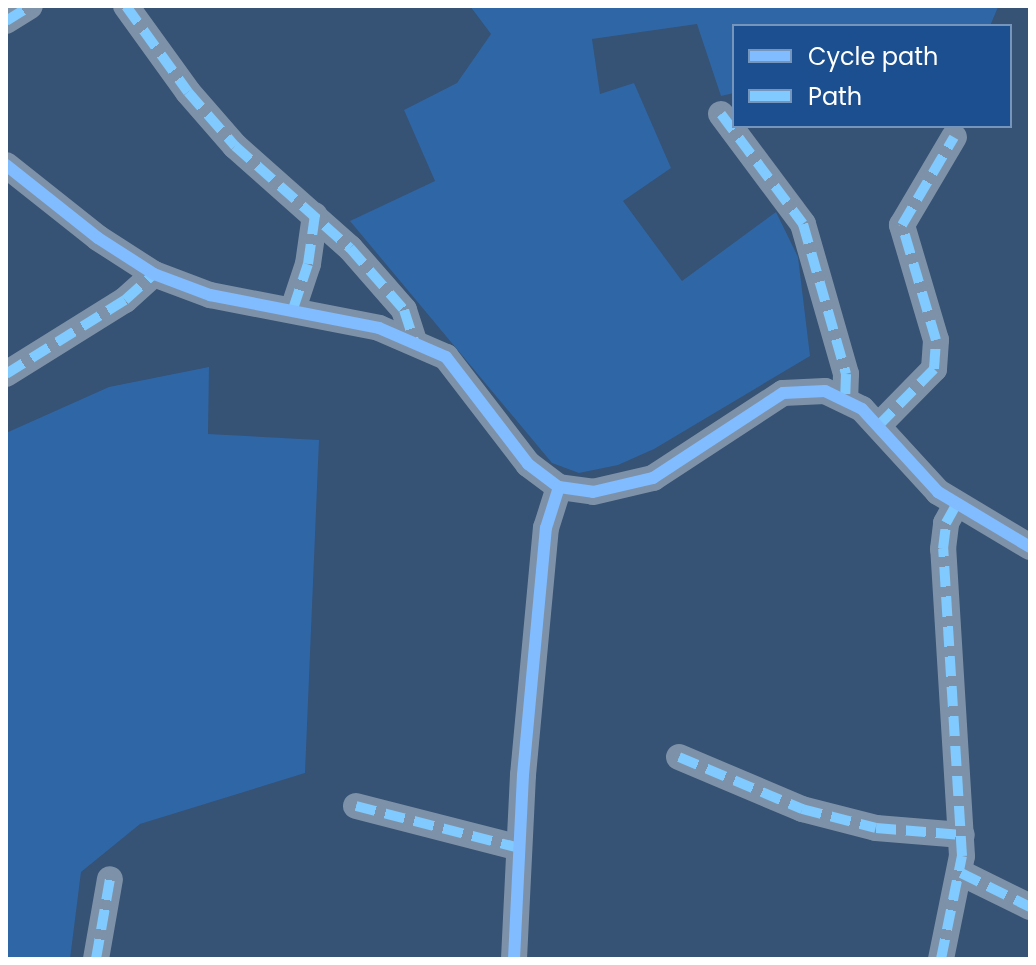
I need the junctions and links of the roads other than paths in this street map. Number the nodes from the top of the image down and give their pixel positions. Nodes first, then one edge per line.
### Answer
1 (30, 6) edge
2 (126, 6) edge
3 (6, 21) edge
4 (721, 114) dead end
5 (954, 137) dead end
6 (6, 165) edge
7 (315, 215) junction
8 (154, 274) junction
9 (293, 309) junction
10 (414, 340) junction
11 (6, 374) edge
12 (845, 398) junction
13 (878, 426) junction
14 (559, 487) junction
15 (956, 505) junction
16 (1030, 547) edge
17 (679, 757) dead end
18 (356, 806) dead end
19 (962, 835) junction
20 (519, 848) junction
21 (961, 873) junction
22 (110, 879) dead end
23 (1030, 907) edge
24 (96, 959) edge
25 (514, 959) edge
26 (941, 959) edge

1 - 3 street
2 - 7 street
4 - 12 street
5 - 13 street
6 - 8 street
7 - 9 street
7 - 10 street
8 - 9 street
8 - 11 street
9 - 10 street
10 - 14 street
12 - 13 street
12 - 14 street
13 - 15 street
14 - 20 street
15 - 16 street
15 - 19 street
17 - 19 street
18 - 20 street
19 - 21 street
20 - 25 street
21 - 23 street
21 - 26 street
22 - 24 street

